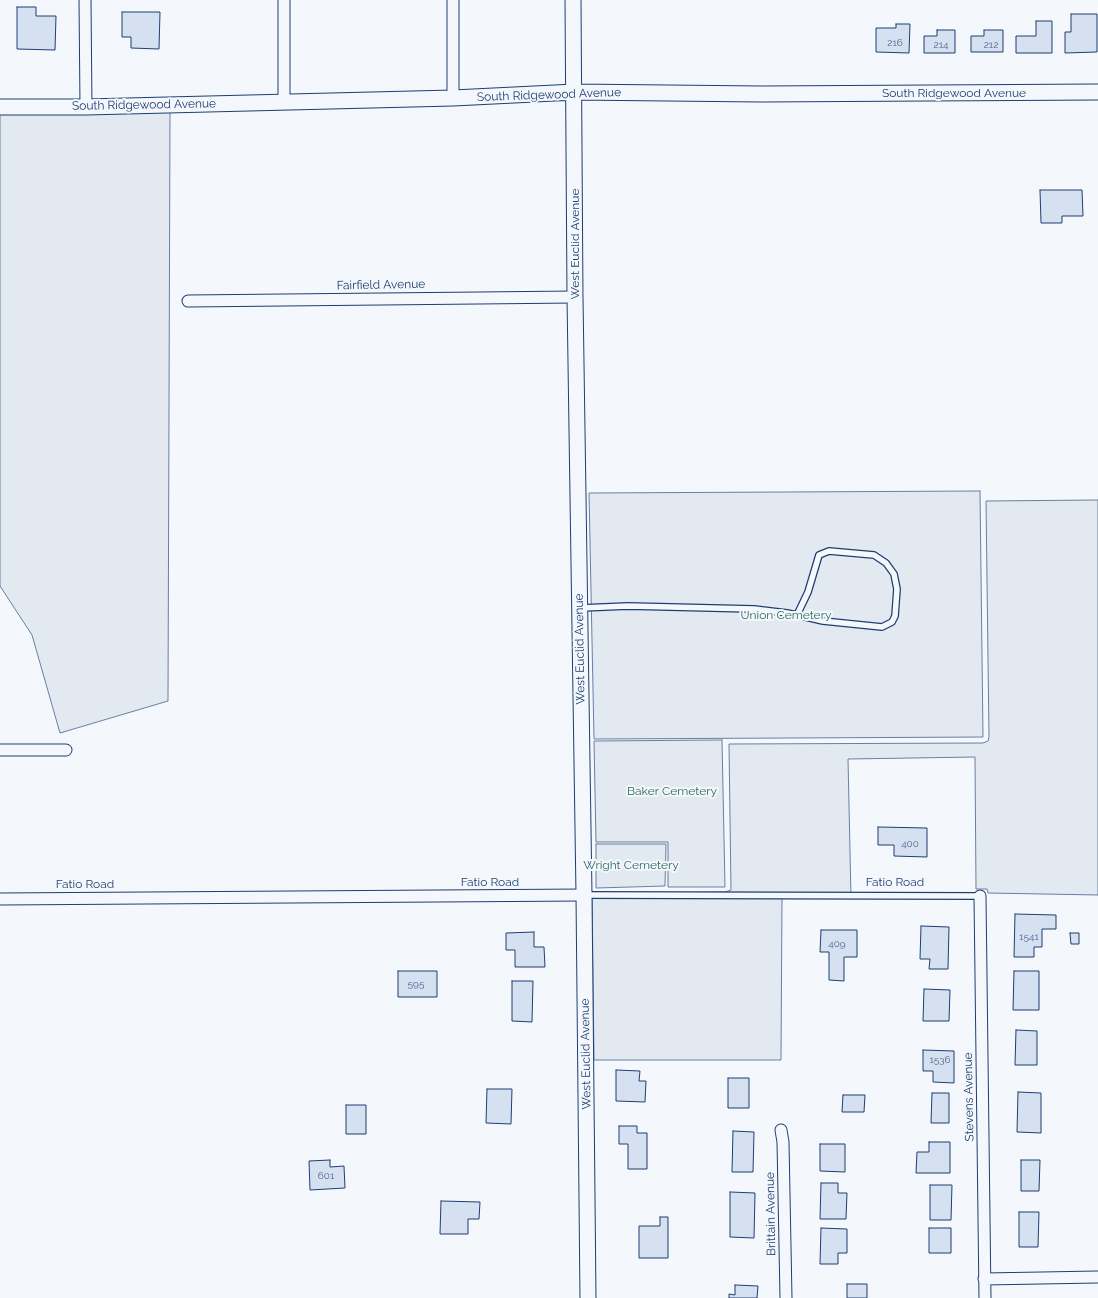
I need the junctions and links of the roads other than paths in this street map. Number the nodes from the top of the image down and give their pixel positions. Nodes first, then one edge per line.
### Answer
1 (85, 0) edge
2 (284, 0) edge
3 (452, 0) edge
4 (573, 0) edge
5 (574, 92) junction
6 (1098, 92) edge
7 (453, 98) junction
8 (284, 102) junction
9 (0, 107) edge
10 (86, 107) junction
11 (575, 297) junction
12 (188, 301) dead end
13 (579, 608) junction
14 (797, 615) junction
15 (0, 750) edge
16 (66, 750) dead end
17 (584, 895) junction
18 (980, 896) joint
19 (0, 899) edge
20 (782, 1130) dead end
21 (1098, 1277) edge
22 (984, 1279) junction
23 (588, 1298) edge
24 (786, 1298) edge
25 (985, 1298) edge

1 - 10 street
2 - 8 street
3 - 7 street
4 - 5 street, West Euclid Avenue
5 - 6 street, South Ridgewood Avenue
5 - 7 street, South Ridgewood Avenue
5 - 11 street, West Euclid Avenue
7 - 8 street, South Ridgewood Avenue
8 - 10 street, South Ridgewood Avenue
9 - 10 street, South Ridgewood Avenue
11 - 12 street, Fairfield Avenue
11 - 13 street, West Euclid Avenue
13 - 14 lane
13 - 17 street, West Euclid Avenue
14 - 14 lane
15 - 16 street
17 - 18 lane, Fatio Road
17 - 19 street, Fatio Road
17 - 23 street, West Euclid Avenue
18 - 22 street, Stevens Avenue
20 - 24 street, Brittain Avenue
21 - 22 street
22 - 25 street, Stevens Avenue

